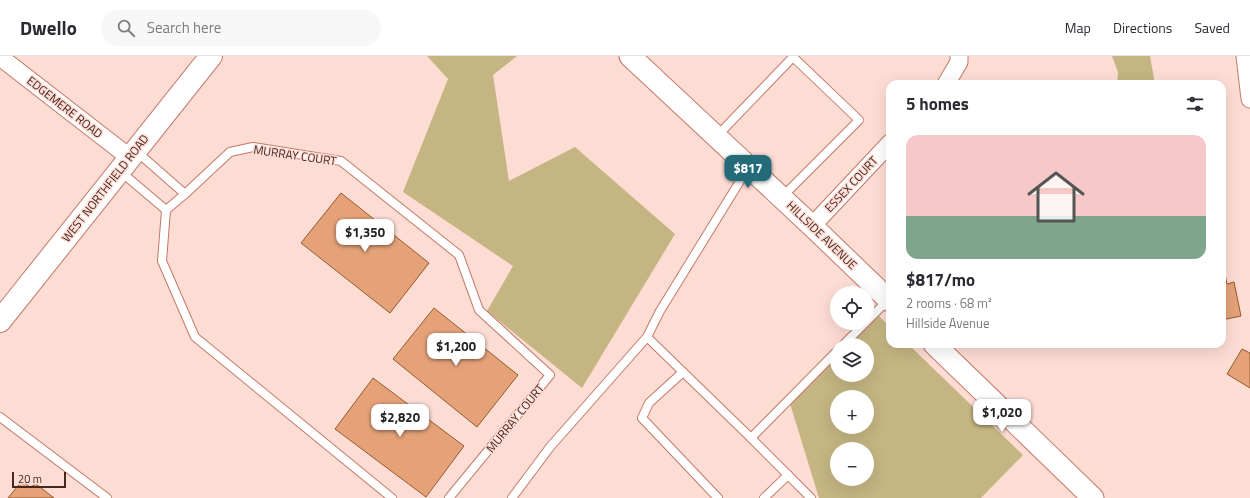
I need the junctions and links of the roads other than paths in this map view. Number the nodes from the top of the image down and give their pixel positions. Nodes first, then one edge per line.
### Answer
1 (210, 56) edge
2 (630, 56) edge
3 (959, 56) edge
4 (1245, 56) edge
5 (0, 57) edge
6 (948, 80) edge
7 (1250, 99) edge
8 (717, 137) junction
9 (886, 147) edge
10 (128, 159) junction
11 (749, 167) junction
12 (185, 194) junction
13 (782, 197) junction
14 (166, 210) junction
15 (812, 226) junction
16 (886, 297) edge
17 (886, 303) edge
18 (874, 314) edge
19 (0, 321) edge
20 (858, 330) edge
21 (647, 338) junction
22 (850, 338) edge
23 (938, 348) edge
24 (830, 358) edge
25 (683, 372) junction
26 (0, 418) edge
27 (751, 438) junction
28 (788, 475) junction
29 (107, 498) edge
30 (392, 498) edge
31 (449, 498) edge
32 (512, 498) edge
33 (718, 498) edge
34 (764, 498) edge
35 (811, 498) edge
36 (1092, 498) edge

1 - 10 main road, WEST NORTHFIELD ROAD
2 - 8 street, HILLSIDE AVENUE
3 - 6 street
4 - 7 street
5 - 10 street, EDGEMERE ROAD
8 - 11 street, HILLSIDE AVENUE
8 - 13 lane
9 - 15 street, ESSEX COURT
10 - 12 lane
10 - 14 lane
10 - 19 main road, WEST NORTHFIELD ROAD
11 - 13 street, HILLSIDE AVENUE
11 - 21 lane
12 - 14 lane
12 - 31 lane, MURRAY COURT
13 - 15 street, HILLSIDE AVENUE
14 - 30 lane
15 - 16 street, HILLSIDE AVENUE
17 - 18 lane
20 - 22 lane
21 - 25 lane
21 - 32 lane
23 - 36 street
24 - 27 lane
25 - 27 lane
25 - 33 lane
26 - 29 lane
27 - 28 lane
28 - 34 lane
28 - 35 lane

